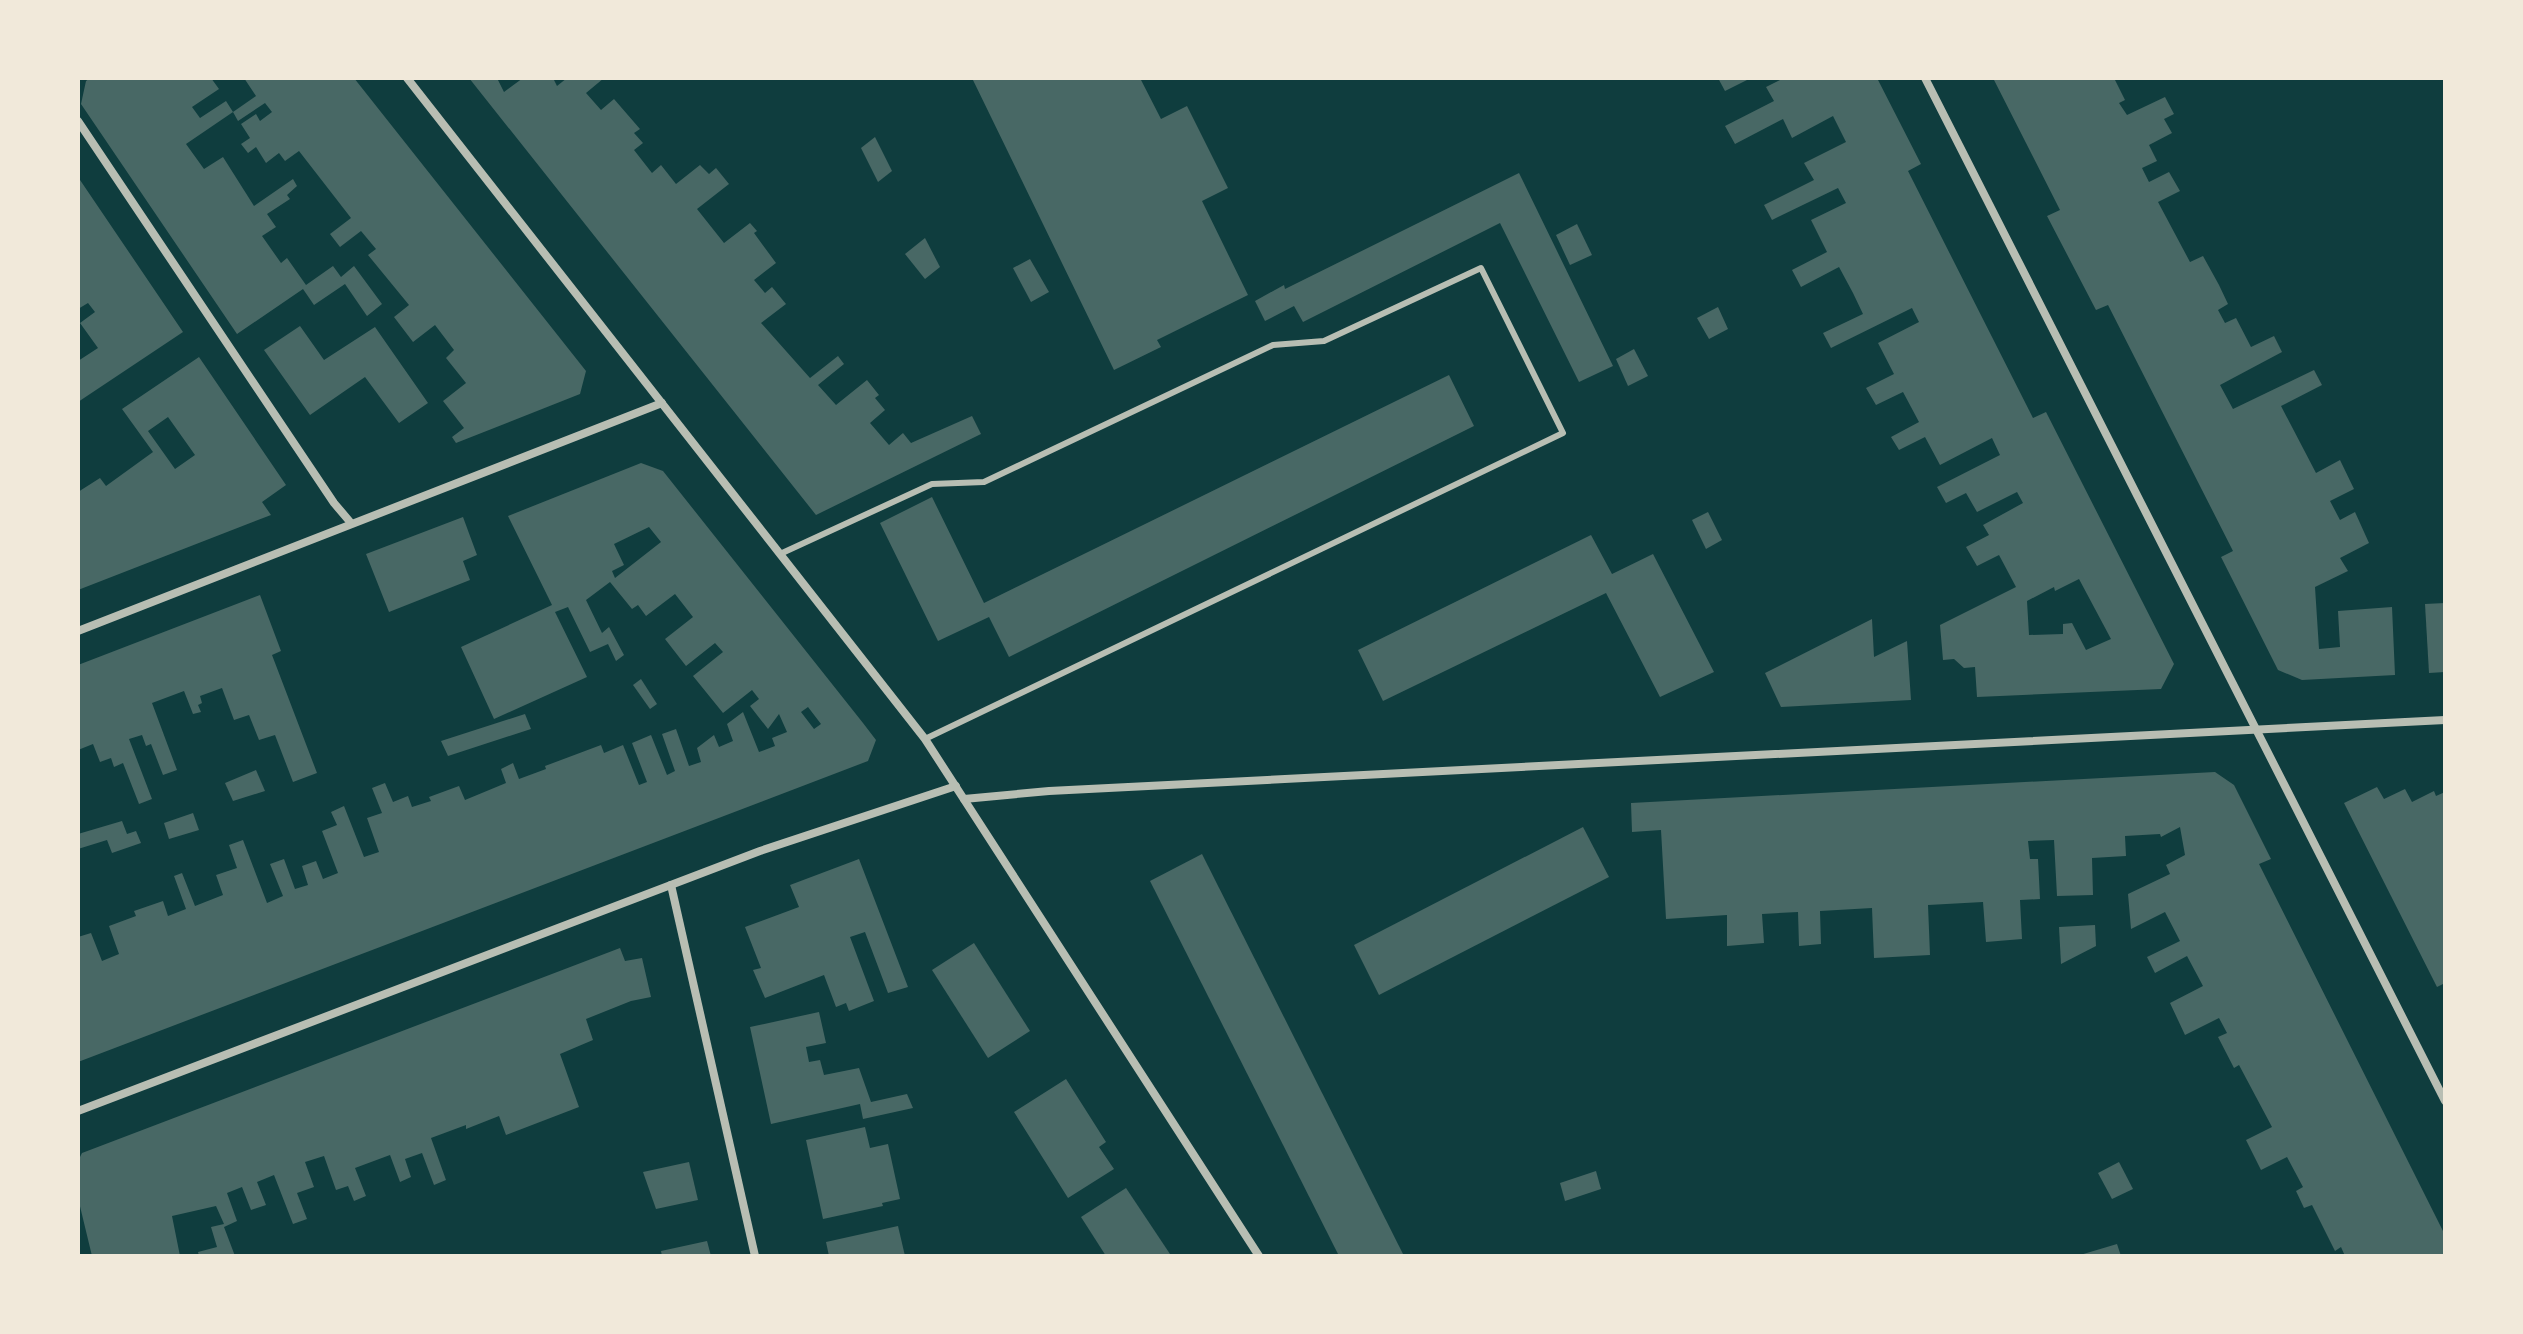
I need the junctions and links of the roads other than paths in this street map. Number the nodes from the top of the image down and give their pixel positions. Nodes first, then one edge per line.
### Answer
1 (407, 78) edge
2 (1925, 78) edge
3 (78, 121) edge
4 (662, 403) junction
5 (351, 523) junction
6 (780, 554) junction
7 (78, 631) edge
8 (2445, 720) edge
9 (2257, 729) junction
10 (925, 739) junction
11 (956, 786) junction
12 (964, 799) junction
13 (671, 885) junction
14 (2445, 1101) edge
15 (78, 1111) edge
16 (755, 1256) edge
17 (1259, 1256) edge

1 - 4 street
2 - 9 street
3 - 5 street
4 - 5 street
4 - 6 street
5 - 7 street
6 - 10 street
6 - 10 lane
8 - 9 street
9 - 12 street
9 - 14 street
10 - 11 street
11 - 12 street
11 - 13 street
12 - 17 street
13 - 15 street
13 - 16 street

